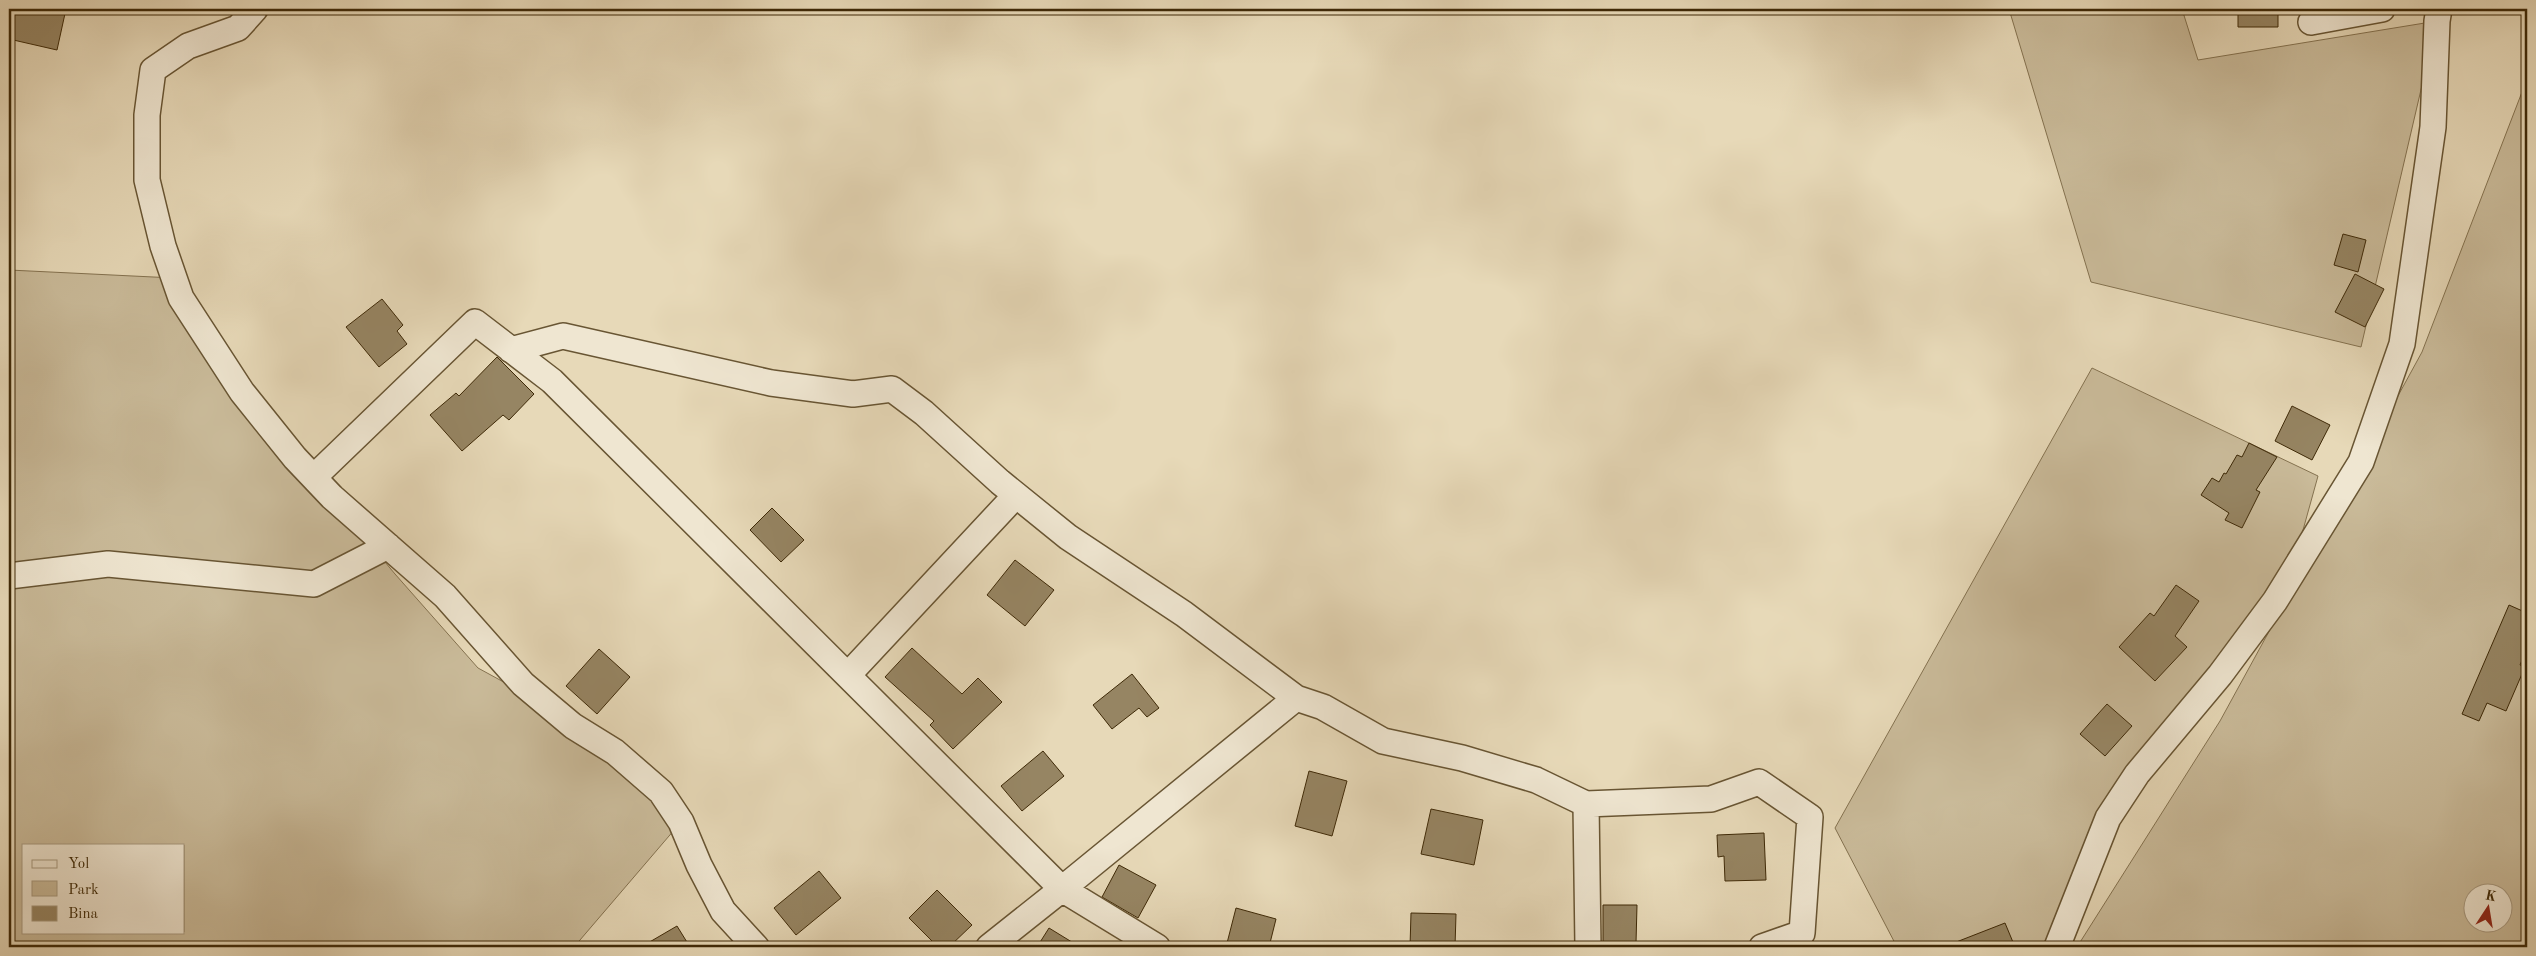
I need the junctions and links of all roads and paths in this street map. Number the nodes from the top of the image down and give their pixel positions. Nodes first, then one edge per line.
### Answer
1 (256, 9) edge
2 (2382, 9) edge
3 (2439, 9) edge
4 (2312, 22) dead end
5 (511, 350) junction
6 (314, 478) junction
7 (1016, 495) junction
8 (388, 546) junction
9 (9, 576) edge
10 (848, 675) junction
11 (1296, 698) junction
12 (1586, 804) junction
13 (1062, 889) junction
14 (1802, 940) edge
15 (756, 947) edge
16 (990, 947) edge
17 (1158, 947) edge
18 (1588, 947) edge
19 (1762, 947) edge
20 (2057, 947) edge

1 - 6 street
2 - 4 street
3 - 20 street
5 - 6 street
5 - 7 street
5 - 10 street
6 - 8 street
7 - 10 street
7 - 11 street
8 - 9 street
8 - 15 street
10 - 13 street
11 - 12 street
11 - 13 street
12 - 14 street
12 - 18 street
13 - 16 street
13 - 17 street
14 - 19 street

